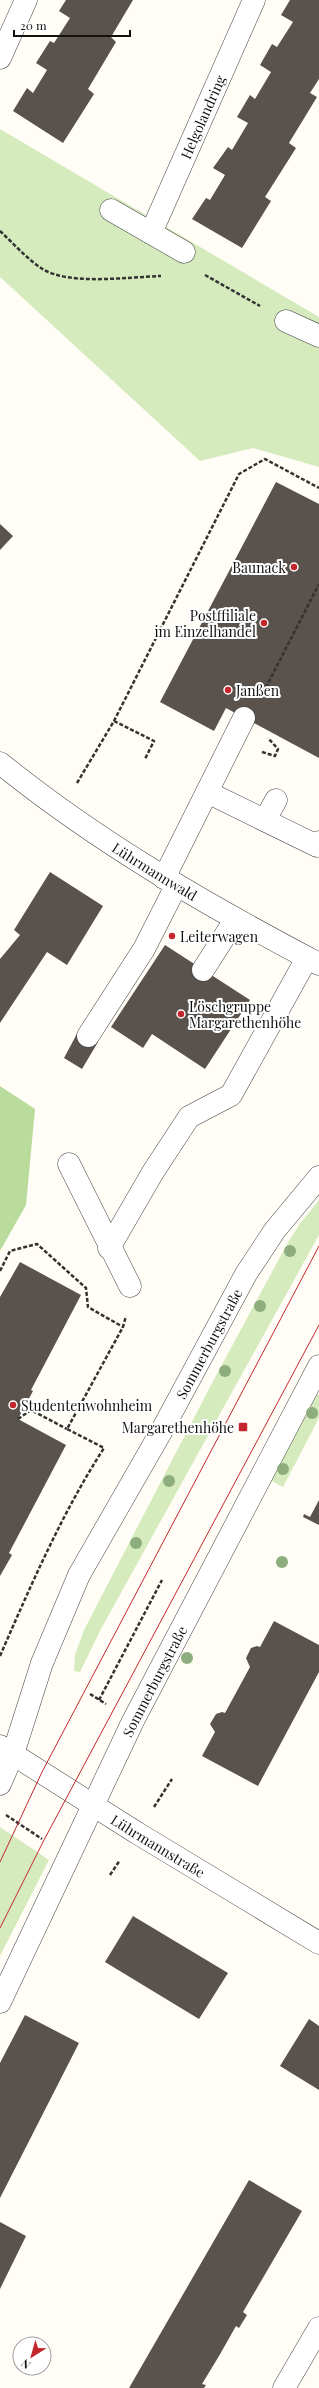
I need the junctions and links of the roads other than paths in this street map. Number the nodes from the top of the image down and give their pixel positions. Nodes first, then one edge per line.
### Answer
1 (26, 0) edge
2 (254, 0) edge
3 (0, 58) edge
4 (111, 210) dead end
5 (151, 233) junction
6 (184, 252) dead end
7 (286, 321) road end
8 (319, 336) edge
9 (244, 718) dead end
10 (0, 763) edge
11 (207, 792) junction
12 (276, 800) dead end
13 (265, 820) junction
14 (319, 842) edge
15 (170, 882) junction
16 (235, 920) junction
17 (313, 961) edge
18 (203, 970) dead end
19 (88, 1036) dead end
20 (69, 1164) dead end
21 (319, 1177) edge
22 (109, 1248) junction
23 (130, 1286) road end
24 (319, 1366) edge
25 (7, 1750) edge
26 (0, 1784) edge
27 (92, 1804) junction
28 (319, 1943) edge
29 (0, 2002) edge
30 (319, 2328) edge
31 (284, 2388) edge

1 - 3 street
2 - 5 street, Helgolandring
4 - 5 street
5 - 6 street
7 - 8 street
9 - 11 street
10 - 15 street, Lührmannwald
11 - 13 street
11 - 15 street
12 - 13 street
13 - 14 street
15 - 16 street, Lührmannwald
15 - 19 street
16 - 17 street, Lührmannwald
16 - 18 street
17 - 22 street
20 - 22 street
21 - 25 street, Sommerburgstraße
22 - 23 street
24 - 27 street, Sommerburgstraße
25 - 26 street, Sommerburgstraße
25 - 27 street, Lührmannstraße
27 - 28 street, Lührmannstraße
27 - 29 street, Sommerburgstraße
30 - 31 street

